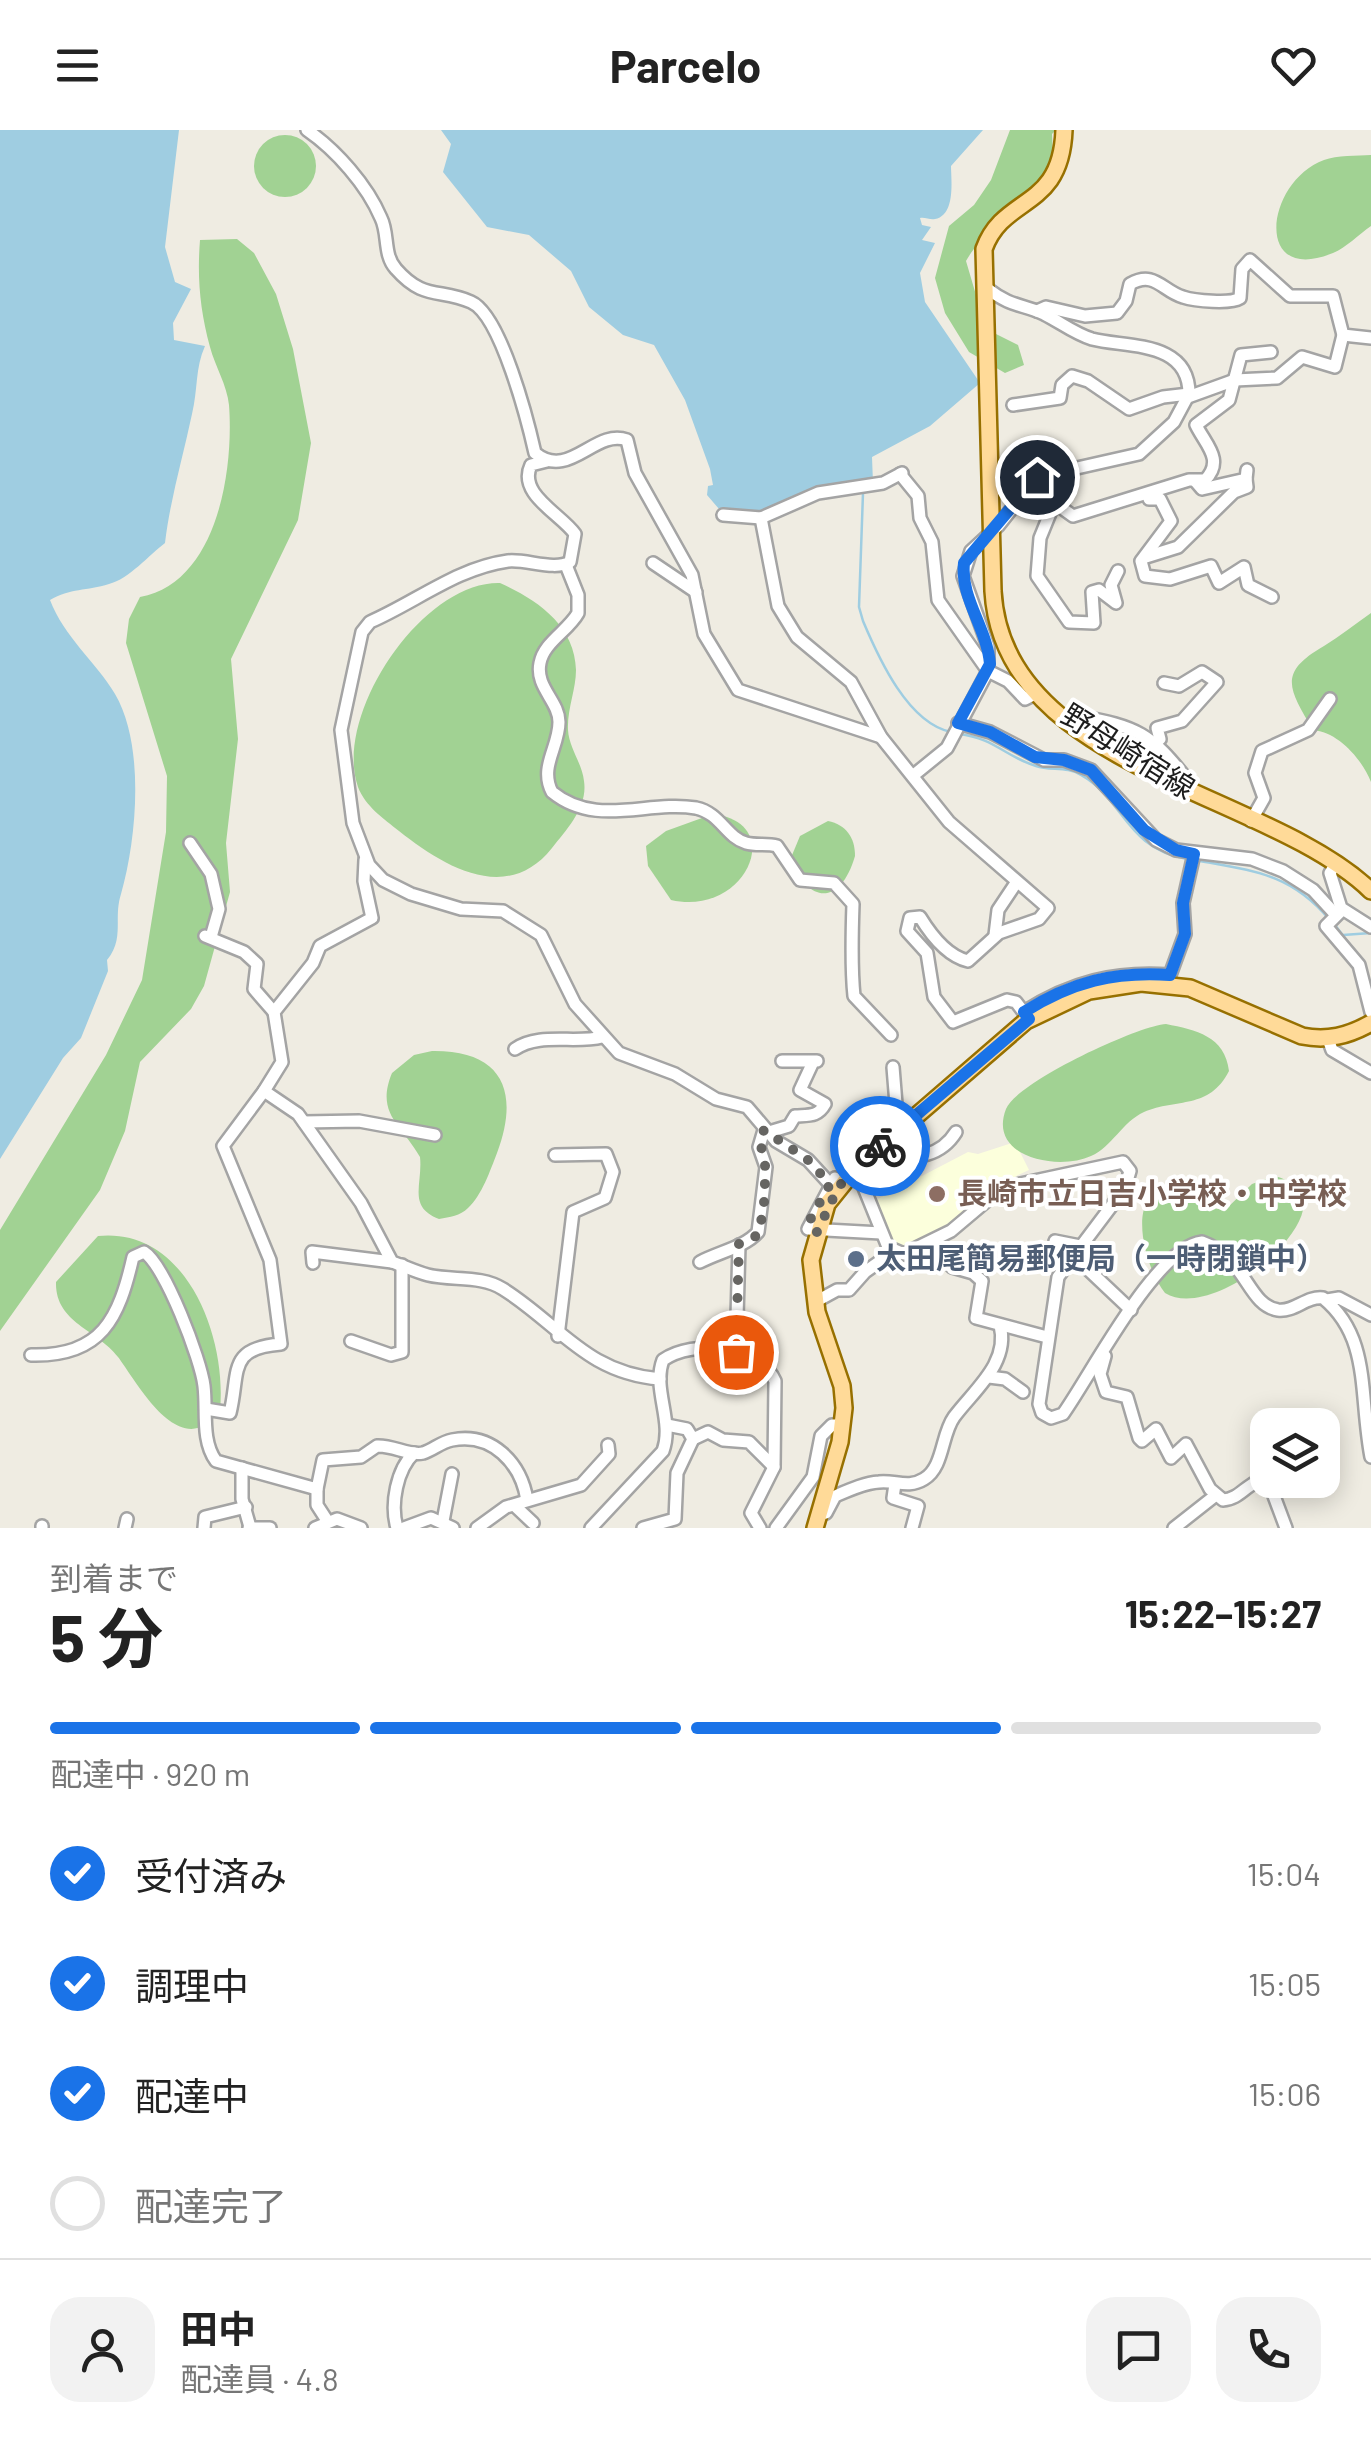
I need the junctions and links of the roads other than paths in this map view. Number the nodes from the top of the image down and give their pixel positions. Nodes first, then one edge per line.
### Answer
1 (307, 130) edge
2 (1064, 130) edge
3 (988, 289) junction
4 (1037, 311) junction
5 (1342, 335) junction
6 (1371, 338) edge
7 (1271, 352) dead end
8 (1235, 380) junction
9 (1189, 396) junction
10 (1013, 405) dead end
11 (1174, 422) junction
12 (1210, 448) junction
13 (547, 461) junction
14 (1068, 468) junction
15 (1196, 482) junction
16 (1120, 504) junction
17 (1053, 506) junction
18 (723, 515) dead end
19 (761, 518) junction
20 (992, 525) junction
21 (1146, 557) junction
22 (653, 563) dead end
23 (566, 566) junction
24 (1118, 570) dead end
25 (696, 592) junction
26 (1272, 598) dead end
27 (988, 672) junction
28 (1164, 683) dead end
29 (1036, 694) junction
30 (1330, 699) dead end
31 (1072, 722) junction
32 (957, 724) junction
33 (881, 737) junction
34 (1155, 744) junction
35 (915, 774) junction
36 (1185, 790) junction
37 (1251, 821) junction
38 (190, 843) dead end
39 (1194, 854) junction
40 (365, 860) junction
41 (1336, 863) junction
42 (1016, 883) junction
43 (1371, 892) edge
44 (1335, 916) junction
45 (1371, 927) edge
46 (995, 935) junction
47 (274, 1012) junction
48 (1371, 1012) edge
49 (1026, 1015) junction
50 (1371, 1022) edge
51 (891, 1035) dead end
52 (602, 1037) junction
53 (1328, 1039) junction
54 (516, 1049) dead end
55 (782, 1061) dead end
56 (893, 1067) dead end
57 (1371, 1072) edge
58 (264, 1091) junction
59 (304, 1122) junction
60 (901, 1128) junction
61 (766, 1131) junction
62 (956, 1132) dead end
63 (436, 1135) dead end
64 (872, 1153) junction
65 (555, 1155) dead end
66 (856, 1168) junction
67 (817, 1232) junction
68 (881, 1232) junction
69 (933, 1240) junction
70 (1055, 1241) dead end
71 (739, 1244) junction
72 (1080, 1246) junction
73 (893, 1252) junction
74 (1070, 1259) junction
75 (700, 1262) dead end
76 (312, 1263) dead end
77 (397, 1264) junction
78 (1327, 1300) junction
79 (815, 1302) junction
80 (1131, 1310) junction
81 (1371, 1315) edge
82 (1000, 1325) junction
83 (558, 1336) junction
84 (1047, 1337) junction
85 (352, 1341) dead end
86 (1102, 1351) junction
87 (736, 1352) junction
88 (31, 1355) dead end
89 (989, 1377) junction
90 (660, 1379) junction
91 (1023, 1392) dead end
92 (206, 1409) junction
93 (667, 1425) junction
94 (843, 1425) junction
95 (692, 1438) junction
96 (608, 1445) dead end
97 (414, 1453) junction
98 (1371, 1457) edge
99 (774, 1467) junction
100 (242, 1468) junction
101 (452, 1474) dead end
102 (894, 1484) junction
103 (317, 1490) junction
104 (1216, 1495) junction
105 (528, 1500) junction
106 (515, 1506) junction
107 (246, 1507) junction
108 (816, 1521) edge
109 (328, 1522) junction
110 (534, 1523) dead end
111 (448, 1524) edge
112 (678, 1524) edge
113 (914, 1527) edge
114 (204, 1528) edge
115 (250, 1528) edge
116 (270, 1528) edge
117 (315, 1528) edge
118 (361, 1528) edge
119 (401, 1528) edge
120 (477, 1528) edge
121 (590, 1528) edge
122 (643, 1528) edge
123 (760, 1528) edge
124 (776, 1528) edge
125 (1174, 1528) edge
126 (1286, 1528) edge

1 - 13 street
2 - 3 main road, 野母崎宿線
3 - 4 street
3 - 20 main road, 野母崎宿線
4 - 5 street
4 - 9 street
5 - 6 street
5 - 8 street
7 - 8 street
8 - 9 street
8 - 12 street
9 - 10 street
9 - 11 street
11 - 12 street
11 - 14 street
12 - 15 street
13 - 23 street
13 - 25 street
14 - 17 street
14 - 20 street
15 - 16 street
15 - 21 street
16 - 17 street
16 - 21 street
17 - 24 street
18 - 19 street
19 - 27 street
19 - 33 street
20 - 27 street
20 - 29 main road, 野母崎宿線
21 - 26 street
22 - 25 street
23 - 40 street
23 - 51 street
25 - 33 street
27 - 29 street
27 - 32 street
28 - 34 street
29 - 31 main road, 野母崎宿線
30 - 37 street
31 - 34 street
31 - 36 main road, 野母崎宿線
32 - 35 street
32 - 39 street
33 - 35 street
34 - 36 street
35 - 42 street
36 - 37 main road, 野母崎宿線
37 - 41 main road, 野母崎宿線
38 - 47 street
39 - 44 street
39 - 49 street
40 - 47 street
40 - 52 street
41 - 43 main road, 野母崎宿線
41 - 44 street
42 - 46 street
42 - 46 street
44 - 45 street
44 - 48 street
46 - 49 street
47 - 58 street
49 - 53 main road
49 - 60 main road
50 - 53 main road
52 - 54 street
52 - 61 street
53 - 57 street
55 - 61 street
56 - 60 street
58 - 59 street
58 - 92 street
59 - 63 street
59 - 77 street
60 - 64 main road
61 - 67 street
61 - 71 street
62 - 64 street
64 - 66 main road
65 - 83 street
66 - 67 main road
66 - 68 street
67 - 68 street
67 - 79 main road
68 - 73 street
69 - 72 street
69 - 73 street
69 - 82 street
70 - 72 street
71 - 75 street
71 - 87 street
72 - 74 street
73 - 79 street
74 - 80 street
74 - 84 street
76 - 77 street
77 - 83 street
77 - 85 street
78 - 80 street
78 - 81 street
78 - 98 street
79 - 94 main road
80 - 86 street
82 - 84 street
82 - 89 street
83 - 90 street
84 - 86 street
86 - 104 street
87 - 90 street
87 - 99 street
88 - 92 street
89 - 91 street
89 - 102 street
90 - 93 street
92 - 100 street
93 - 95 street
93 - 121 street
94 - 108 main road
94 - 124 street
95 - 99 street
95 - 112 street
96 - 105 street
97 - 103 street
97 - 105 street
97 - 119 street
99 - 123 street
100 - 103 street
100 - 107 street
101 - 111 street
102 - 108 street
102 - 113 street
103 - 109 street
104 - 125 street
104 - 126 street
105 - 106 street
106 - 110 street
106 - 120 street
107 - 114 street
107 - 115 street
109 - 117 street
109 - 118 street
111 - 119 street
112 - 122 street
115 - 116 street

